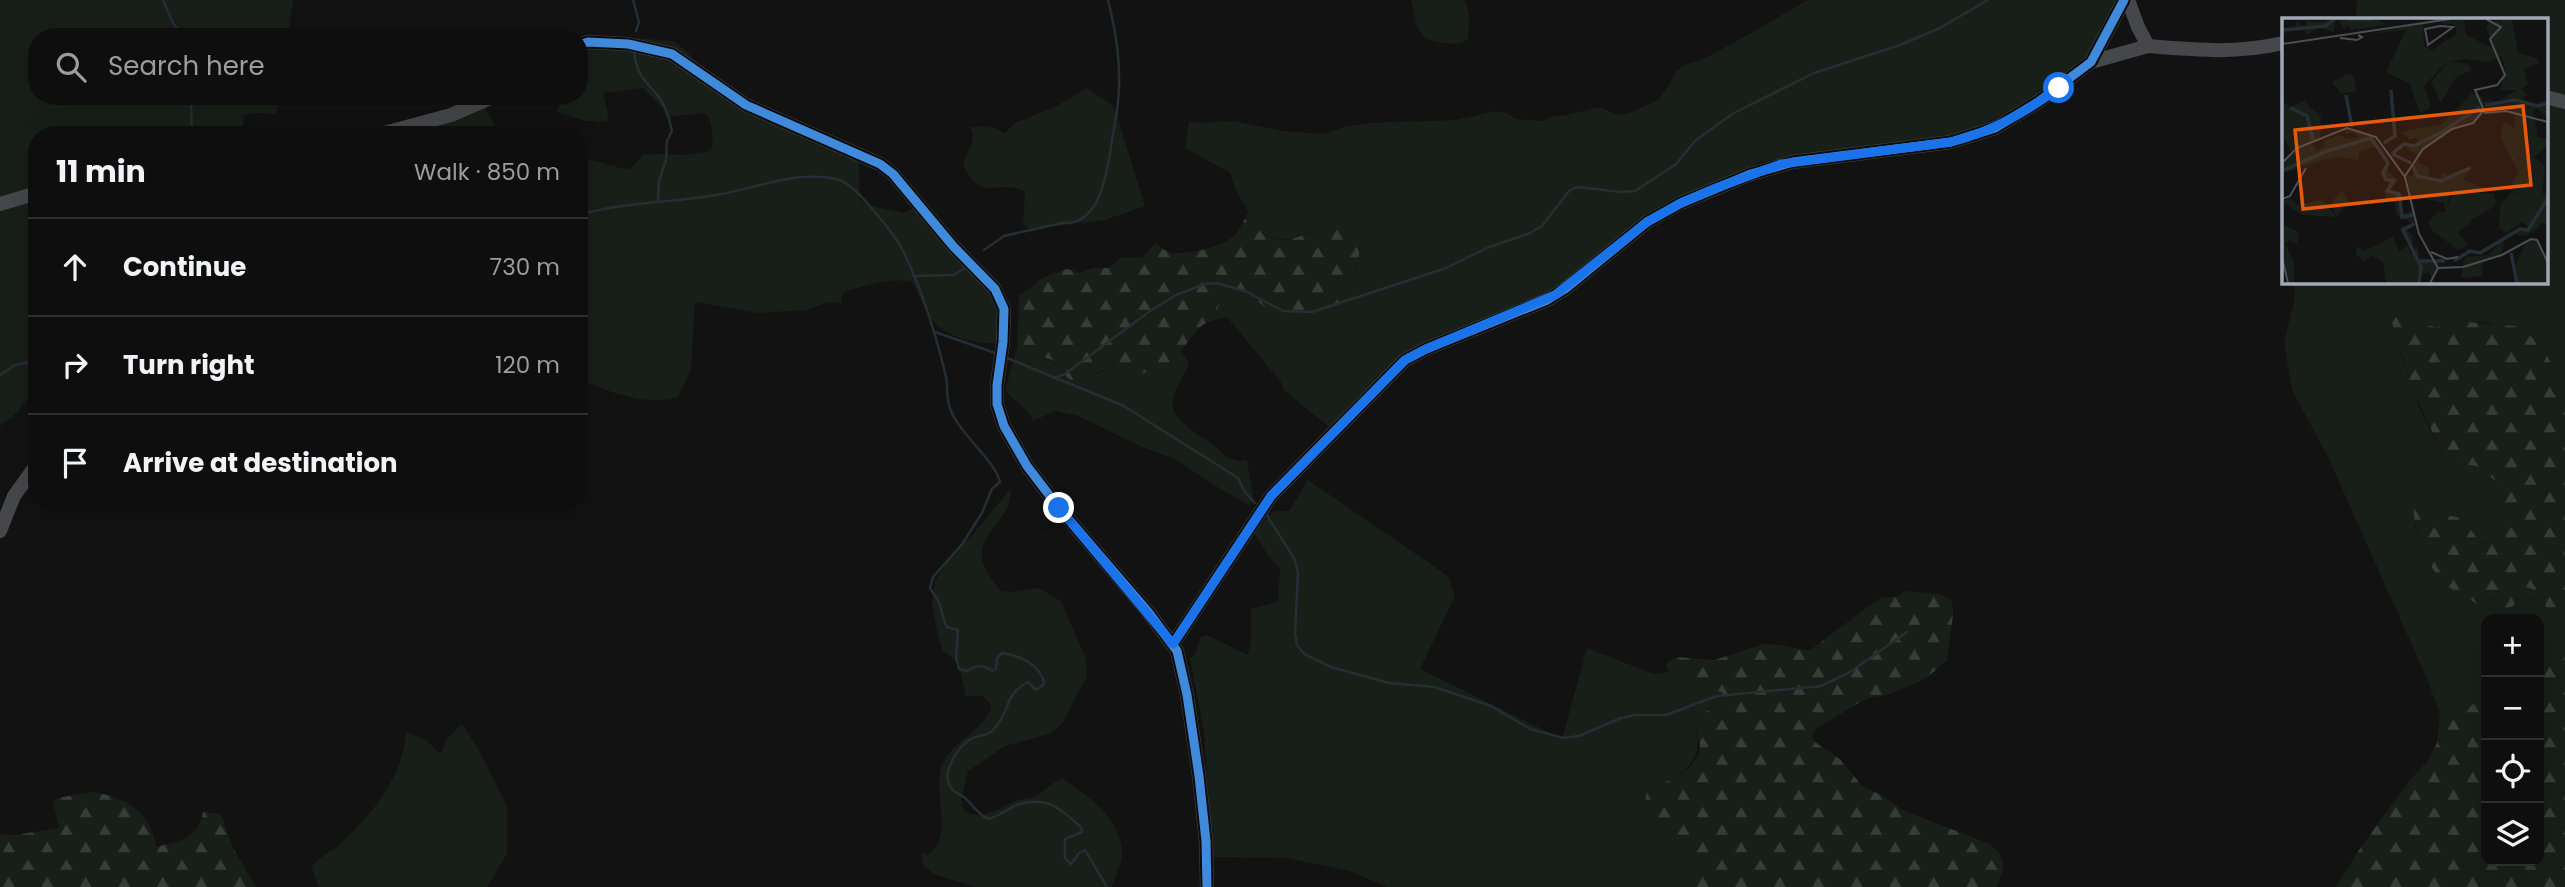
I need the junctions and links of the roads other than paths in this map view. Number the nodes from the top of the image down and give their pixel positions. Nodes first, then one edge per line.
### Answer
1 (2126, 0) edge
2 (588, 42) edge
3 (2282, 43) edge
4 (2148, 46) junction
5 (2091, 62) junction
6 (2548, 98) edge
7 (2565, 102) edge
8 (475, 105) edge
9 (409, 126) edge
10 (28, 196) edge
11 (0, 204) edge
12 (28, 477) edge
13 (0, 531) edge
14 (1173, 644) junction
15 (1207, 887) edge

1 - 4 street
1 - 5 street
2 - 14 street
3 - 4 street
4 - 5 street
5 - 14 street
6 - 7 street
8 - 9 street
10 - 11 street
12 - 13 street
14 - 15 street

